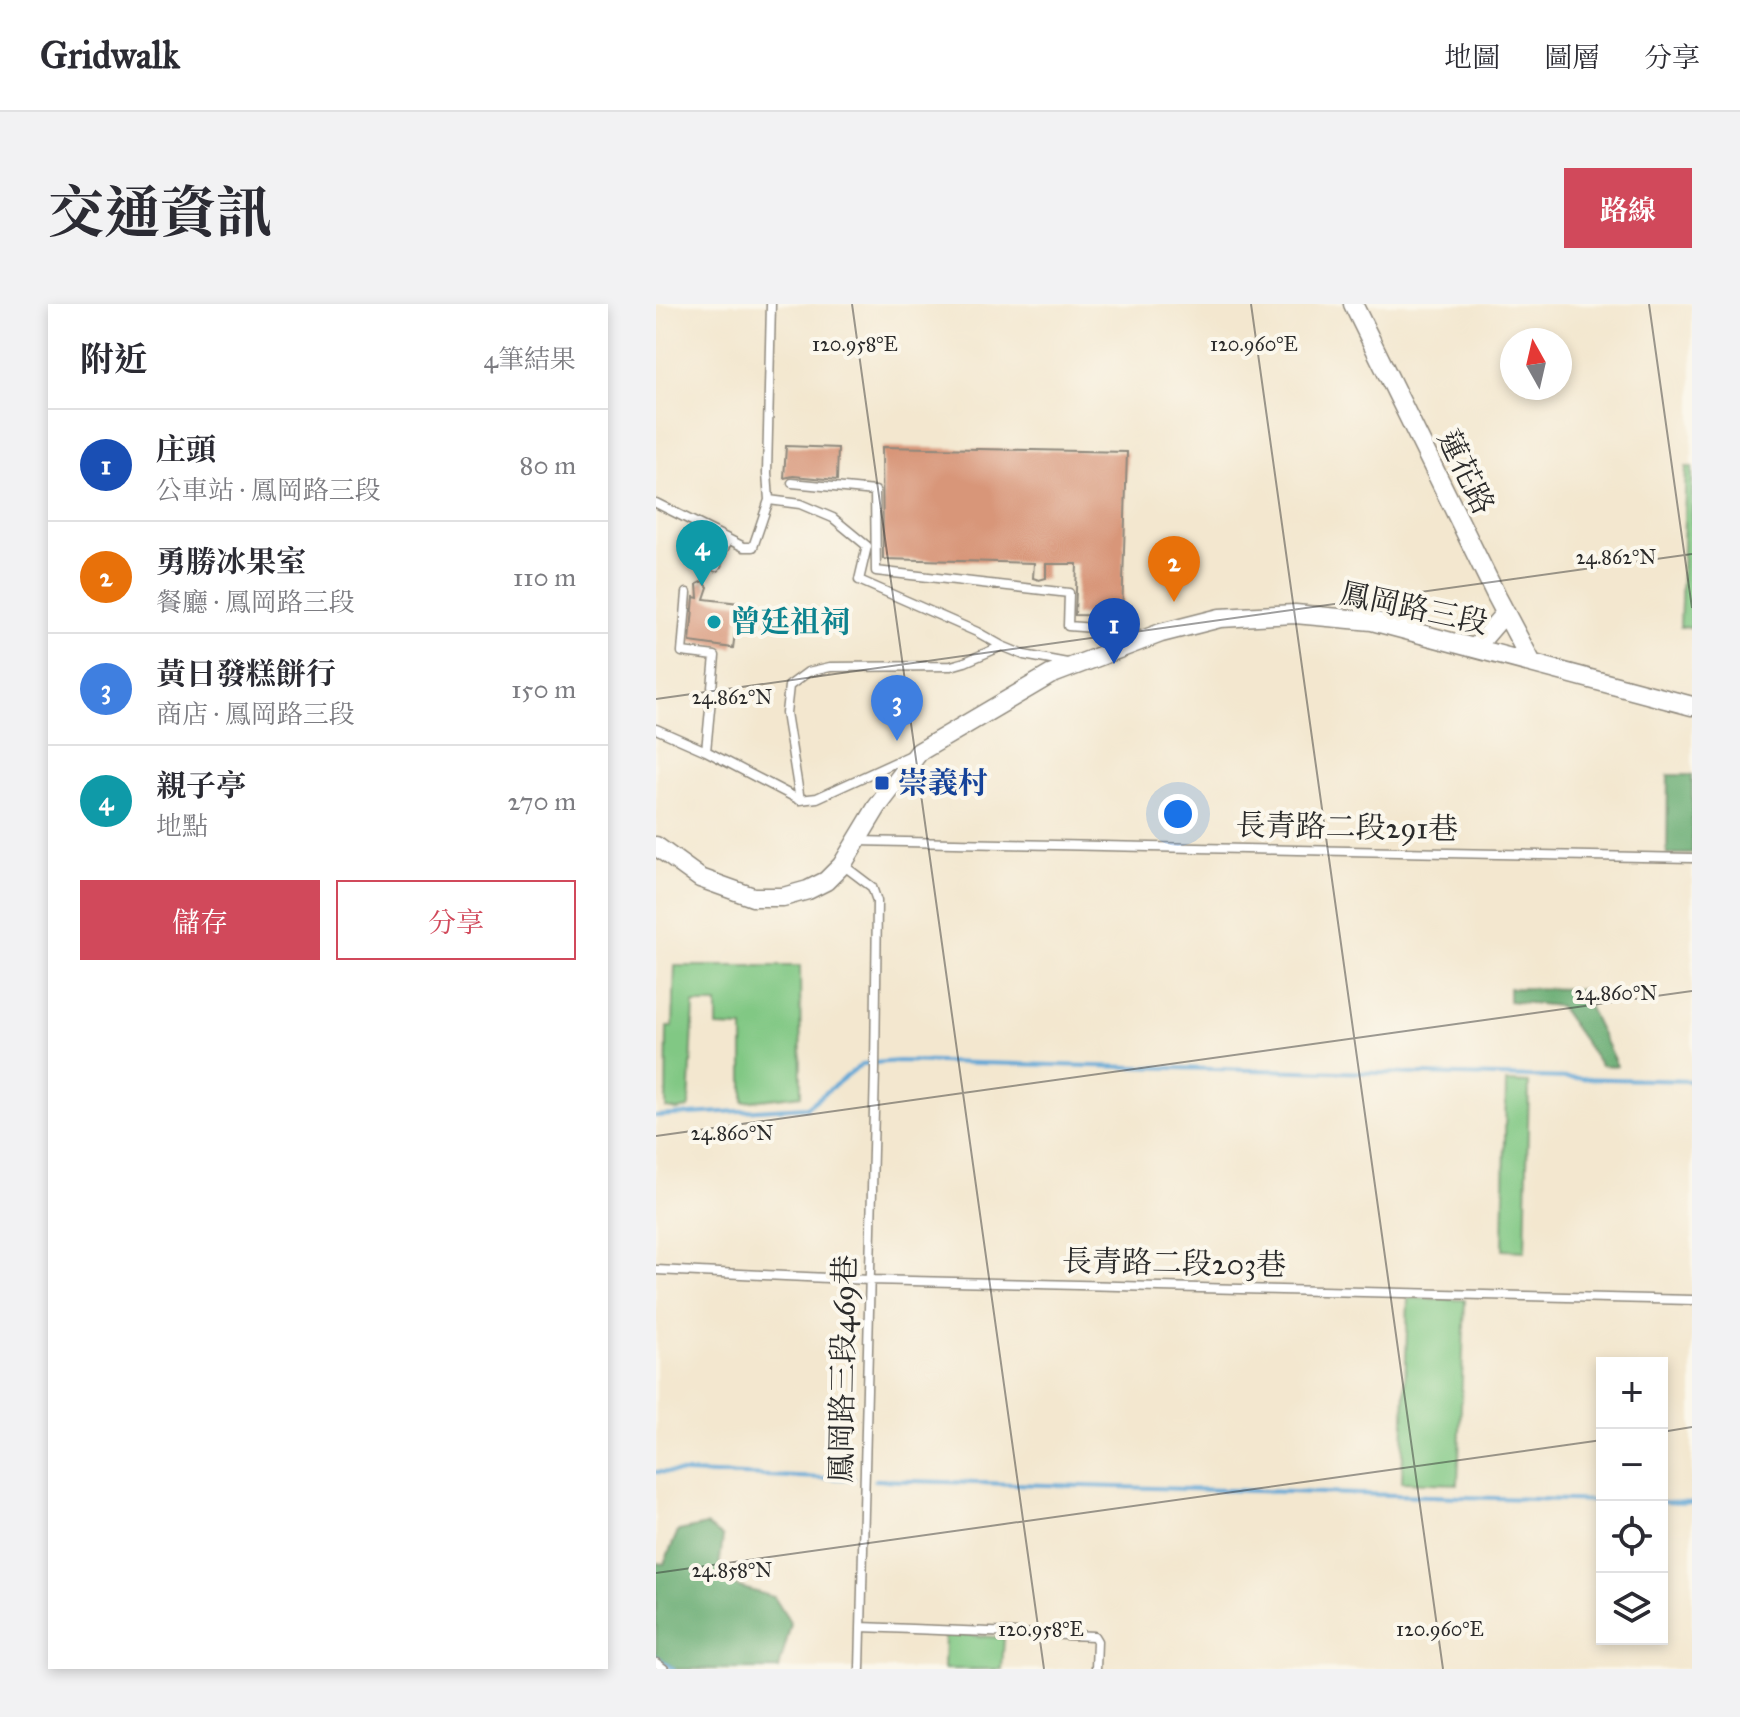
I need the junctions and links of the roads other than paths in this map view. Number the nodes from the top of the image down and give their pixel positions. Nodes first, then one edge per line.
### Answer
1 (771, 304) edge
2 (1353, 304) edge
3 (792, 483) dead end
4 (769, 500) junction
5 (656, 503) edge
6 (728, 539) junction
7 (716, 567) dead end
8 (687, 593) dead end
9 (1505, 613) junction
10 (1002, 646) junction
11 (1475, 648) junction
12 (1108, 652) junction
13 (1532, 663) junction
14 (1075, 664) junction
15 (1692, 706) edge
16 (656, 729) edge
17 (706, 751) junction
18 (919, 752) junction
19 (800, 800) junction
20 (857, 841) junction
21 (656, 846) edge
22 (1692, 858) edge
23 (842, 865) junction
24 (656, 1270) edge
25 (870, 1280) junction
26 (1692, 1300) edge
27 (861, 1627) junction
28 (656, 1663) edge
29 (664, 1669) edge
30 (860, 1669) edge
31 (1096, 1669) edge

1 - 4 lane
2 - 9 street, 蓮花路
3 - 12 lane
4 - 6 lane
4 - 10 lane
5 - 6 lane
6 - 7 lane
8 - 17 lane
9 - 11 street
9 - 13 street, 蓮花路
10 - 14 lane
10 - 19 lane
11 - 12 street, 鳳岡路三段
11 - 13 street, 鳳岡路三段
12 - 14 street, 鳳岡路三段
13 - 15 street, 鳳岡路三段
14 - 18 street, 鳳岡路三段
16 - 17 lane
17 - 19 lane
18 - 19 lane
18 - 20 street, 鳳岡路三段
20 - 22 lane, 長青路二段291巷
20 - 23 street, 鳳岡路三段
21 - 23 street, 鳳岡路三段
23 - 25 lane, 鳳岡路三段469巷
24 - 25 lane, 長青路二段203巷
25 - 26 lane, 長青路二段203巷
25 - 27 lane, 鳳岡路三段469巷
27 - 30 lane, 鳳岡路三段469巷
27 - 31 lane
28 - 29 lane

